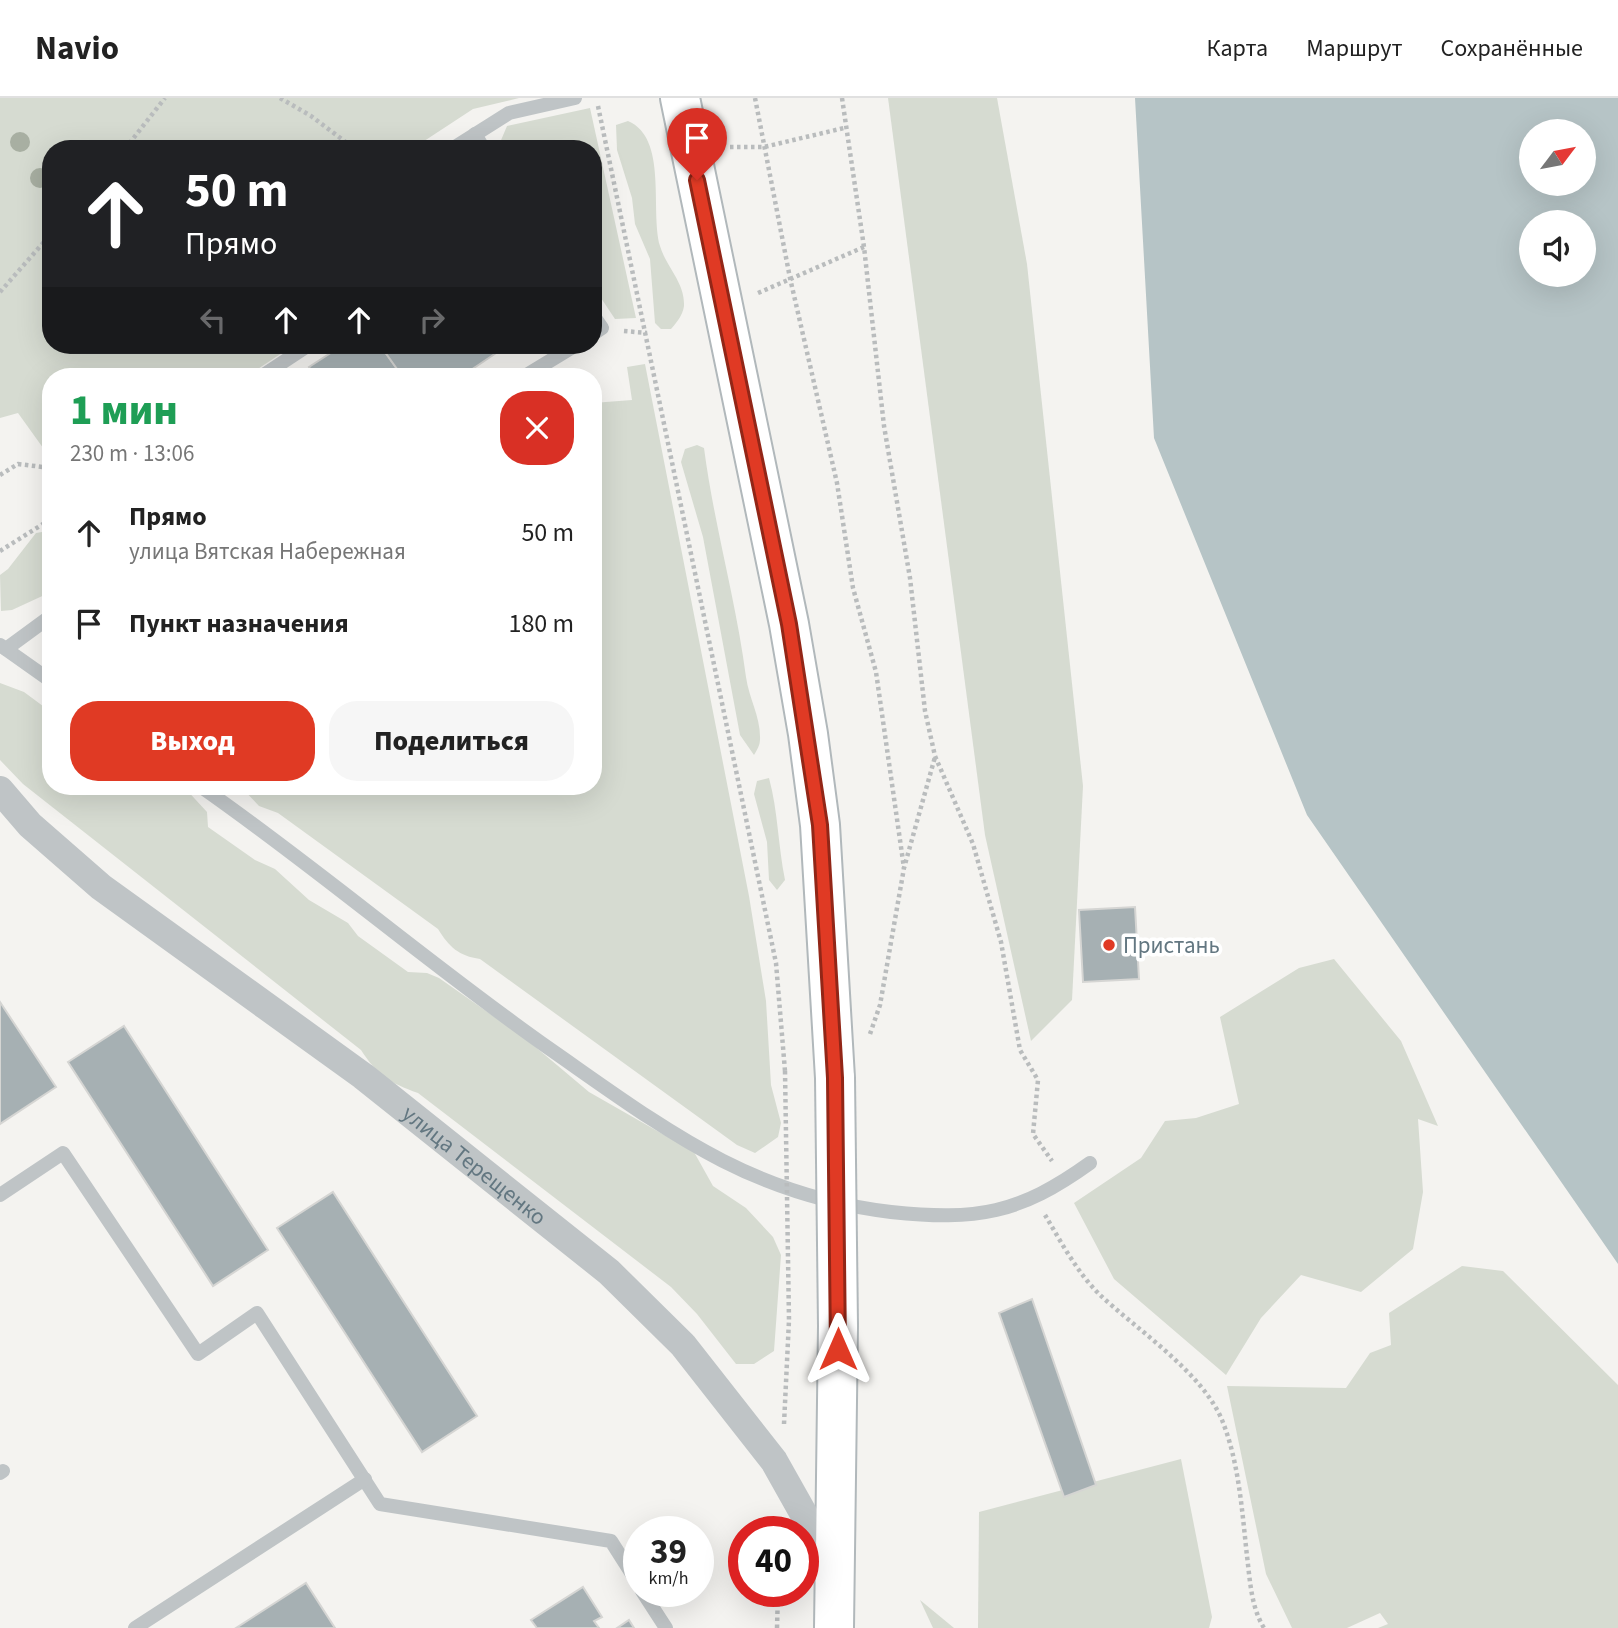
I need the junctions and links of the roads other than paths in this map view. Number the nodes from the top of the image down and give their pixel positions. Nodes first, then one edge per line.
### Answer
1 (575, 98) edge
2 (680, 98) edge
3 (475, 134) junction
4 (466, 140) edge
5 (479, 140) edge
6 (295, 354) edge
7 (561, 354) edge
8 (274, 368) edge
9 (538, 368) edge
10 (42, 622) edge
11 (3, 647) edge
12 (42, 675) edge
13 (0, 790) edge
14 (212, 795) edge
15 (1090, 1163) dead end
16 (0, 1195) edge
17 (365, 1479) junction
18 (623, 1560) edge
19 (652, 1607) edge
20 (834, 1617) edge
21 (135, 1628) edge
22 (666, 1628) edge

1 - 3 lane
2 - 20 street, bridge
3 - 4 lane
3 - 5 lane
6 - 8 lane
7 - 9 lane
10 - 11 lane
11 - 12 lane
13 - 20 street, улица Терещенко
14 - 15 lane
16 - 17 lane
17 - 18 lane
17 - 21 lane
19 - 22 lane

